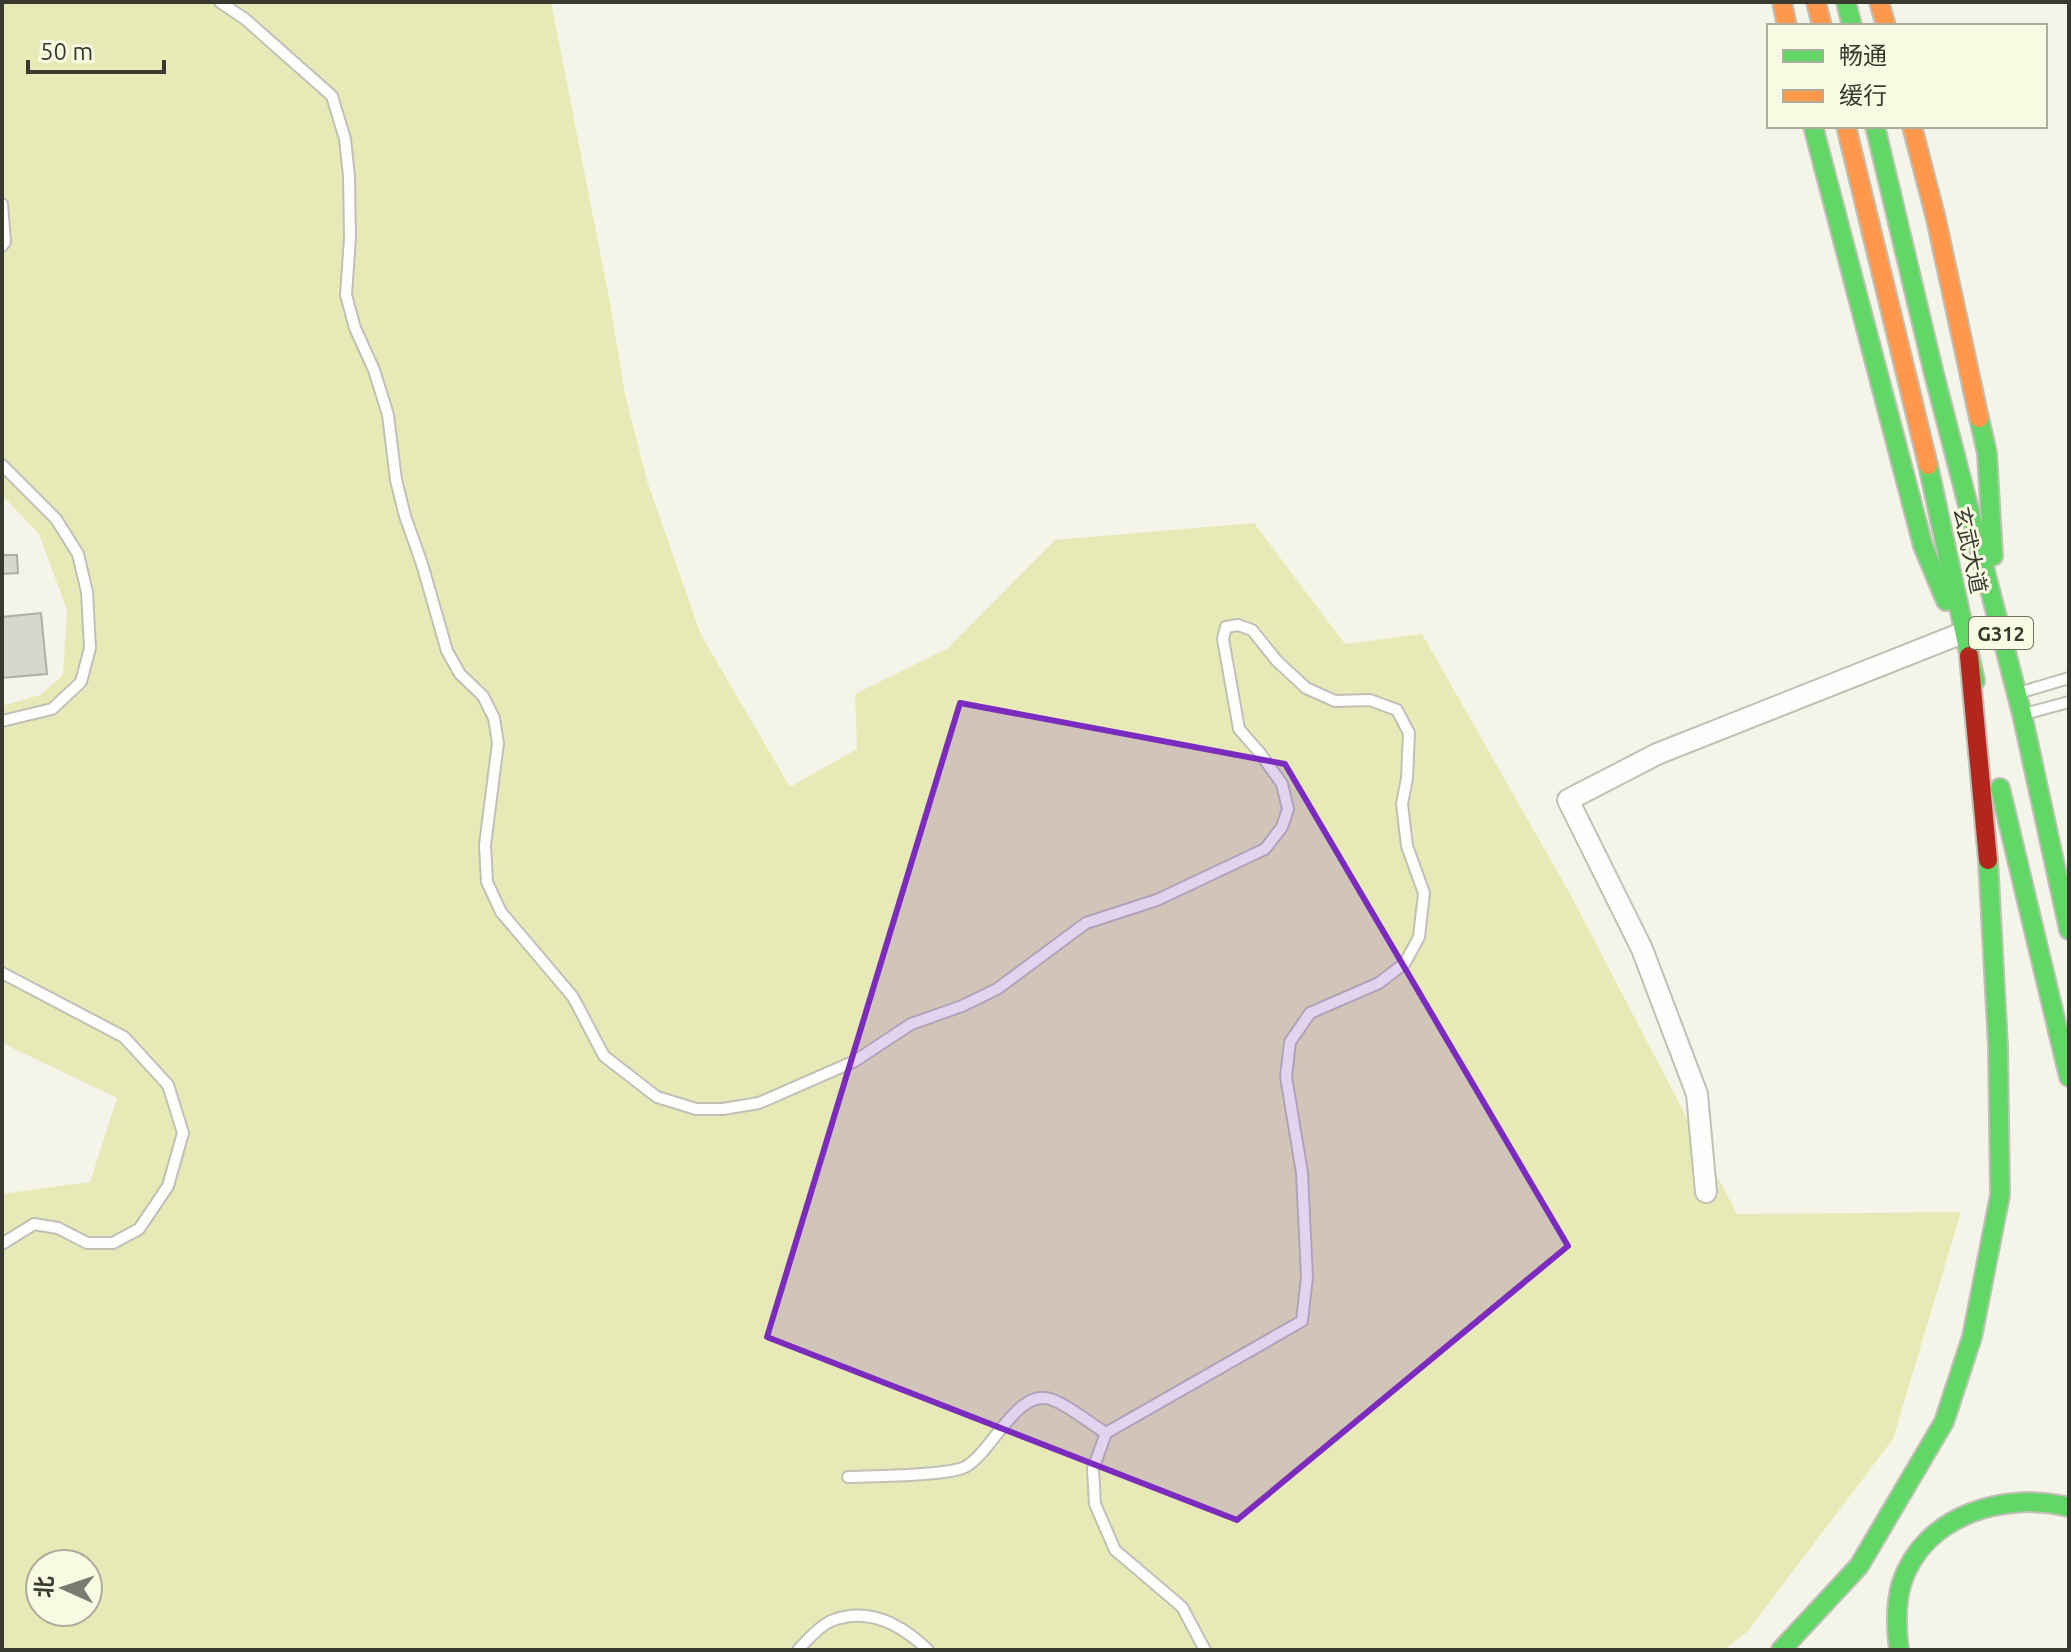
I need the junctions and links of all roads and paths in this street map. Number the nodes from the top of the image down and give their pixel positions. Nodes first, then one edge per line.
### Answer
1 (220, 2) edge
2 (1782, 2) edge
3 (1816, 2) edge
4 (1846, 2) edge
5 (1879, 2) edge
6 (1787, 24) edge
7 (1822, 24) edge
8 (1852, 24) edge
9 (1885, 24) edge
10 (1814, 128) edge
11 (1846, 128) edge
12 (1875, 128) edge
13 (1913, 128) edge
14 (2, 204) edge
15 (2, 246) edge
16 (2, 465) edge
17 (1996, 618) junction
18 (1960, 634) junction
19 (1969, 656) junction
20 (2069, 678) edge
21 (2017, 693) junction
22 (2069, 702) edge
23 (2022, 714) junction
24 (2, 721) edge
25 (2061, 894) junction
26 (2069, 915) edge
27 (2069, 930) edge
28 (2, 973) edge
29 (2069, 1077) edge
30 (1706, 1192) dead end
31 (2, 1244) edge
32 (1106, 1433) junction
33 (848, 1477) dead end
34 (2069, 1507) edge
35 (798, 1650) edge
36 (928, 1650) edge
37 (1205, 1650) edge
38 (1781, 1650) edge
39 (1899, 1650) edge

1 - 32 lane
2 - 6 main road
3 - 7 main road
4 - 8 main road
5 - 9 main road
10 - 18 main road
11 - 19 main road, 玄武大道 / G312
12 - 17 main road, 玄武大道 / G312
13 - 17 main road
14 - 15 lane
16 - 24 lane
17 - 21 main road, 玄武大道 / G312
18 - 19 main road
18 - 30 street
19 - 29 main road, 玄武大道 / G312
19 - 38 main road
20 - 21 lane
21 - 23 main road, 玄武大道 / G312
22 - 23 lane
23 - 25 main road, 玄武大道 / G312
25 - 26 main road
25 - 27 main road, 玄武大道 / G312
28 - 31 lane
32 - 33 lane
32 - 37 lane
34 - 39 main road
35 - 36 lane

